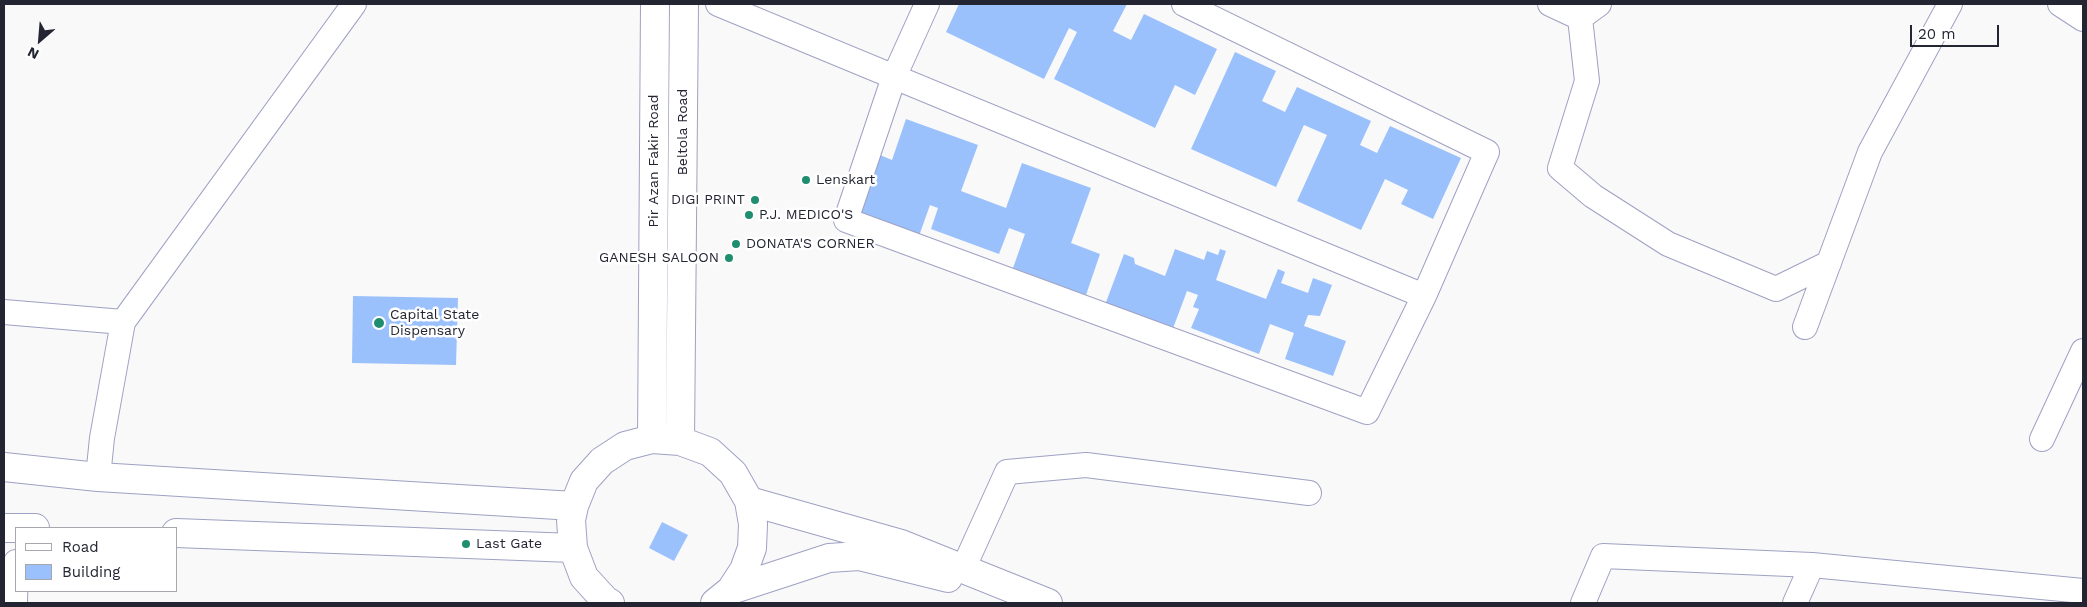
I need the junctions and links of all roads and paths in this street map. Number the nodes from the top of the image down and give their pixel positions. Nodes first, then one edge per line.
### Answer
1 (354, 4) edge
2 (655, 4) edge
3 (684, 4) edge
4 (718, 4) edge
5 (927, 4) edge
6 (1184, 4) edge
7 (1550, 4) edge
8 (1599, 4) edge
9 (1950, 4) edge
10 (2060, 4) edge
11 (1580, 18) junction
12 (2083, 19) edge
13 (894, 77) junction
14 (1828, 263) junction
15 (1424, 296) junction
16 (4, 312) edge
17 (123, 322) junction
18 (1805, 326) dead end
19 (2083, 351) edge
20 (652, 439) junction
21 (2042, 439) dead end
22 (680, 441) junction
23 (4, 468) edge
24 (98, 477) junction
25 (1309, 493) dead end
26 (748, 501) junction
27 (574, 506) junction
28 (178, 533) edge
29 (573, 548) junction
30 (1812, 565) junction
31 (963, 569) junction
32 (2083, 591) edge
33 (723, 596) edge
34 (610, 603) edge
35 (999, 603) edge
36 (1048, 603) edge
37 (1583, 603) edge
38 (1795, 603) edge

1 - 17 street
2 - 20 main road, Pir Azan Fakir Road
3 - 22 main road, Beltola Road
4 - 13 street
5 - 13 street
6 - 15 street
7 - 11 street
8 - 11 street
9 - 14 street
10 - 12 street
11 - 14 street
13 - 15 street
13 - 15 street
14 - 18 street
16 - 17 street
17 - 24 street
19 - 21 street
20 - 22 main road
20 - 27 main road
22 - 26 main road
23 - 24 main road
24 - 27 main road
25 - 31 street
26 - 31 main road
26 - 33 main road
27 - 29 main road
28 - 29 main road
29 - 34 main road
30 - 32 street
30 - 37 street
30 - 38 street
31 - 36 main road
33 - 35 main road

